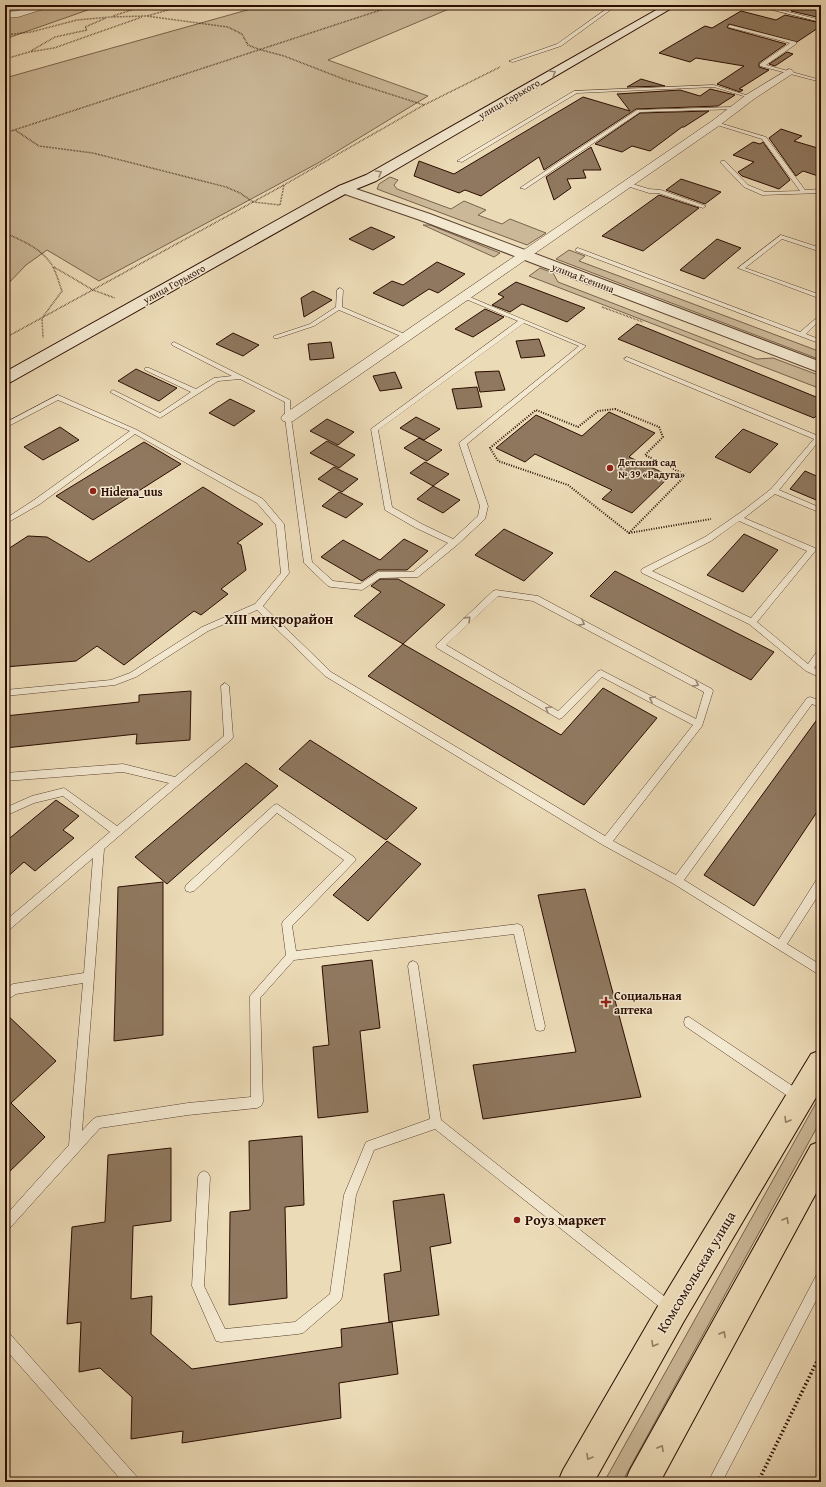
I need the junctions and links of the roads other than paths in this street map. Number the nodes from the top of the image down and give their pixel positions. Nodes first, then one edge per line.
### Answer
1 (47, 5) edge
2 (615, 5) edge
3 (653, 5) edge
4 (672, 5) edge
5 (755, 5) edge
6 (773, 5) edge
7 (768, 8) junction
8 (5, 15) edge
9 (821, 21) edge
10 (730, 26) dead end
11 (511, 61) road end
12 (789, 72) junction
13 (821, 81) edge
14 (750, 97) junction
15 (735, 108) junction
16 (716, 123) junction
17 (460, 161) dead end
18 (723, 162) dead end
19 (626, 184) junction
20 (523, 188) dead end
21 (344, 189) junction
22 (821, 191) edge
23 (804, 192) junction
24 (703, 206) dead end
25 (578, 250) dead end
26 (821, 250) edge
27 (523, 255) junction
28 (340, 290) dead end
29 (463, 296) junction
30 (821, 297) edge
31 (339, 308) junction
32 (821, 316) edge
33 (523, 321) junction
34 (802, 334) junction
35 (405, 336) junction
36 (276, 337) dead end
37 (821, 342) edge
38 (174, 344) dead end
39 (627, 359) dead end
40 (147, 368) dead end
41 (821, 368) edge
42 (240, 377) junction
43 (5, 379) edge
44 (113, 392) dead end
45 (196, 392) junction
46 (288, 418) junction
47 (5, 426) edge
48 (135, 430) junction
49 (819, 438) edge
50 (774, 491) junction
51 (821, 511) edge
52 (738, 518) junction
53 (5, 522) edge
54 (454, 544) junction
55 (258, 606) junction
56 (752, 622) junction
57 (821, 652) edge
58 (809, 669) junction
59 (821, 675) edge
60 (225, 686) dead end
61 (5, 693) edge
62 (821, 705) edge
63 (699, 724) junction
64 (5, 777) edge
65 (177, 781) junction
66 (5, 812) edge
67 (117, 832) junction
68 (606, 842) junction
69 (99, 847) junction
70 (677, 882) junction
71 (821, 882) edge
72 (190, 888) dead end
73 (5, 927) edge
74 (780, 946) junction
75 (291, 956) junction
76 (413, 966) dead end
77 (821, 971) edge
78 (89, 977) junction
79 (5, 996) edge
80 (689, 1022) dead end
81 (540, 1026) dead end
82 (821, 1063) edge
83 (800, 1098) junction
84 (436, 1123) junction
85 (76, 1148) junction
86 (821, 1155) edge
87 (204, 1176) dead end
88 (5, 1225) edge
89 (821, 1278) edge
90 (673, 1310) junction
91 (5, 1339) edge
92 (132, 1482) edge
93 (575, 1482) edge
94 (642, 1482) edge
95 (715, 1482) edge

1 - 8 street
2 - 11 lane
3 - 21 main road, улица Горького
21 -> 4 main road, улица Горького
5 - 7 lane
6 - 7 lane
7 - 9 lane
10 - 12 lane
12 - 13 lane
12 - 14 street
14 - 15 street
14 - 17 lane
15 - 16 street
15 - 20 lane
16 - 19 street
16 - 23 lane
18 - 23 lane
19 - 24 lane
19 - 27 street
21 - 27 main road, улица Есенина
21 - 43 main road, улица Горького
22 - 23 lane
25 - 34 lane
26 - 30 lane
27 - 29 street
27 - 41 main road, улица Есенина
28 - 31 lane
29 - 33 lane
29 - 35 street
31 - 35 lane
31 - 36 lane
32 - 34 lane
33 - 54 lane
33 - 54 lane
34 - 37 lane
35 - 46 street
38 - 42 lane
39 - 49 lane
40 - 45 lane
42 - 45 lane
42 - 46 lane
44 - 45 lane
46 - 54 lane
47 - 48 lane
48 - 53 lane
48 - 55 lane
49 - 50 lane
50 - 51 lane
50 - 52 lane
52 - 56 lane
52 - 56 lane
55 - 61 lane
55 - 68 lane
56 - 58 lane
57 - 58 lane
58 - 59 lane
60 - 65 lane
62 - 70 lane
63 -> 63 lane
63 - 68 lane
64 - 65 lane
65 - 67 lane
66 - 67 lane
67 - 69 lane
68 - 70 lane
69 - 73 lane
69 - 78 lane
70 - 74 lane
71 - 74 lane
72 - 75 lane
74 - 77 lane
75 - 81 lane
75 - 85 lane
76 - 84 lane
78 - 79 lane
78 - 85 lane
80 - 83 lane
82 - 83 main road, Комсомольская улица
83 -> 90 main road, Комсомольская улица
84 - 87 lane
84 - 90 lane
85 - 88 lane
94 -> 86 main road
89 - 95 lane
90 -> 93 main road, Комсомольская улица
91 - 92 lane

